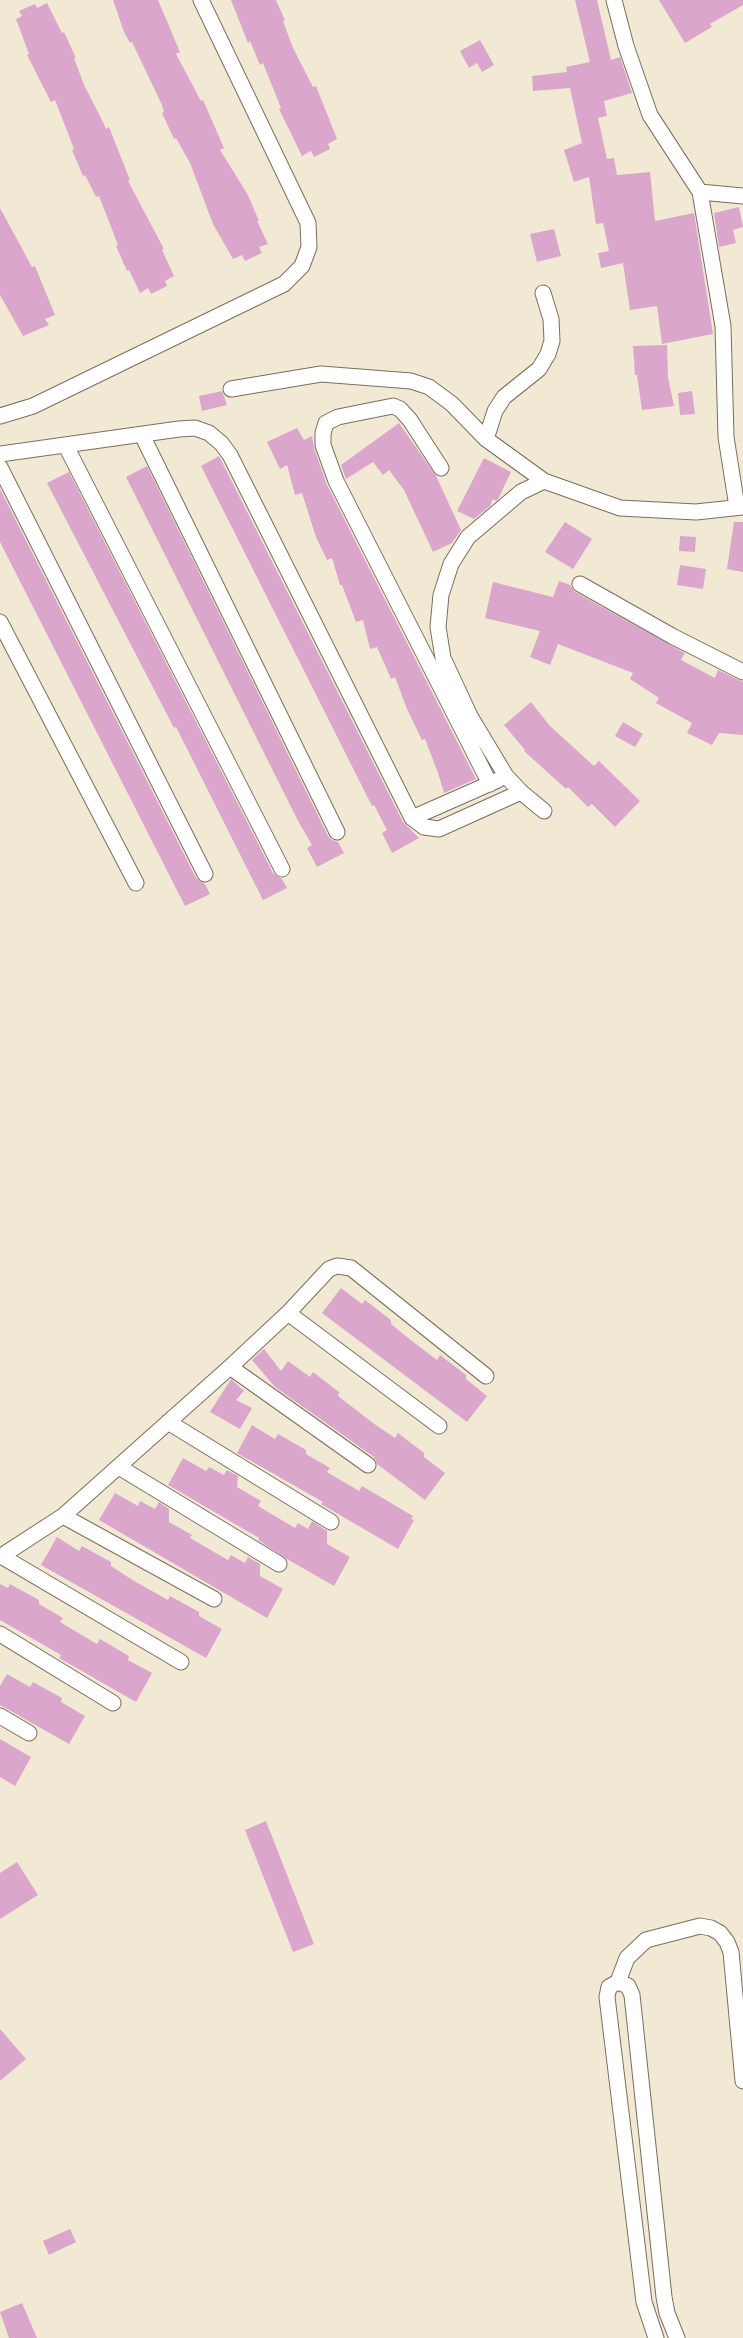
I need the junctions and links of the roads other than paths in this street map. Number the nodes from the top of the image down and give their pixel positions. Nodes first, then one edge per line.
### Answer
1 (201, 0) edge
2 (614, 0) edge
3 (700, 192) junction
4 (743, 196) edge
5 (543, 293) dead end
6 (231, 389) dead end
7 (0, 416) edge
8 (142, 435) junction
9 (486, 439) junction
10 (66, 446) junction
11 (0, 454) edge
12 (0, 467) edge
13 (441, 468) dead end
14 (543, 481) junction
15 (740, 507) edge
16 (580, 584) dead end
17 (0, 622) edge
18 (743, 672) edge
19 (506, 776) junction
20 (490, 784) junction
21 (521, 792) junction
22 (544, 812) dead end
23 (412, 818) junction
24 (337, 832) dead end
25 (282, 870) dead end
26 (204, 874) dead end
27 (136, 883) dead end
28 (288, 1313) junction
29 (230, 1368) junction
30 (486, 1376) dead end
31 (168, 1422) junction
32 (439, 1426) dead end
33 (368, 1466) dead end
34 (119, 1467) junction
35 (63, 1516) junction
36 (331, 1522) dead end
37 (0, 1557) edge
38 (279, 1564) dead end
39 (213, 1599) dead end
40 (0, 1634) edge
41 (181, 1662) dead end
42 (113, 1703) dead end
43 (0, 1716) edge
44 (29, 1733) dead end
45 (618, 1982) junction
46 (743, 2080) edge
47 (663, 2284) junction
48 (643, 2287) junction
49 (656, 2338) edge
50 (677, 2338) edge

1 - 7 street
2 - 3 street
3 - 4 street
3 - 15 street
5 - 9 street
6 - 9 street
8 - 10 street
8 - 23 street
8 - 24 street
9 - 14 street
10 - 11 street
10 - 25 street
12 - 26 street
13 - 20 street
14 - 15 street
14 - 19 street
16 - 18 street
17 - 27 street
19 - 20 street
19 - 21 street
20 - 23 street
21 - 22 street
21 - 23 street
28 - 29 street
28 - 30 street
28 - 32 street
29 - 31 street
29 - 33 street
31 - 34 street
31 - 36 street
34 - 35 street
34 - 38 street
35 - 37 street
35 - 39 street
37 - 41 street
40 - 42 street
43 - 44 street
45 - 46 street
45 - 47 street
45 - 48 street
47 - 48 street
47 - 50 street
48 - 49 street

